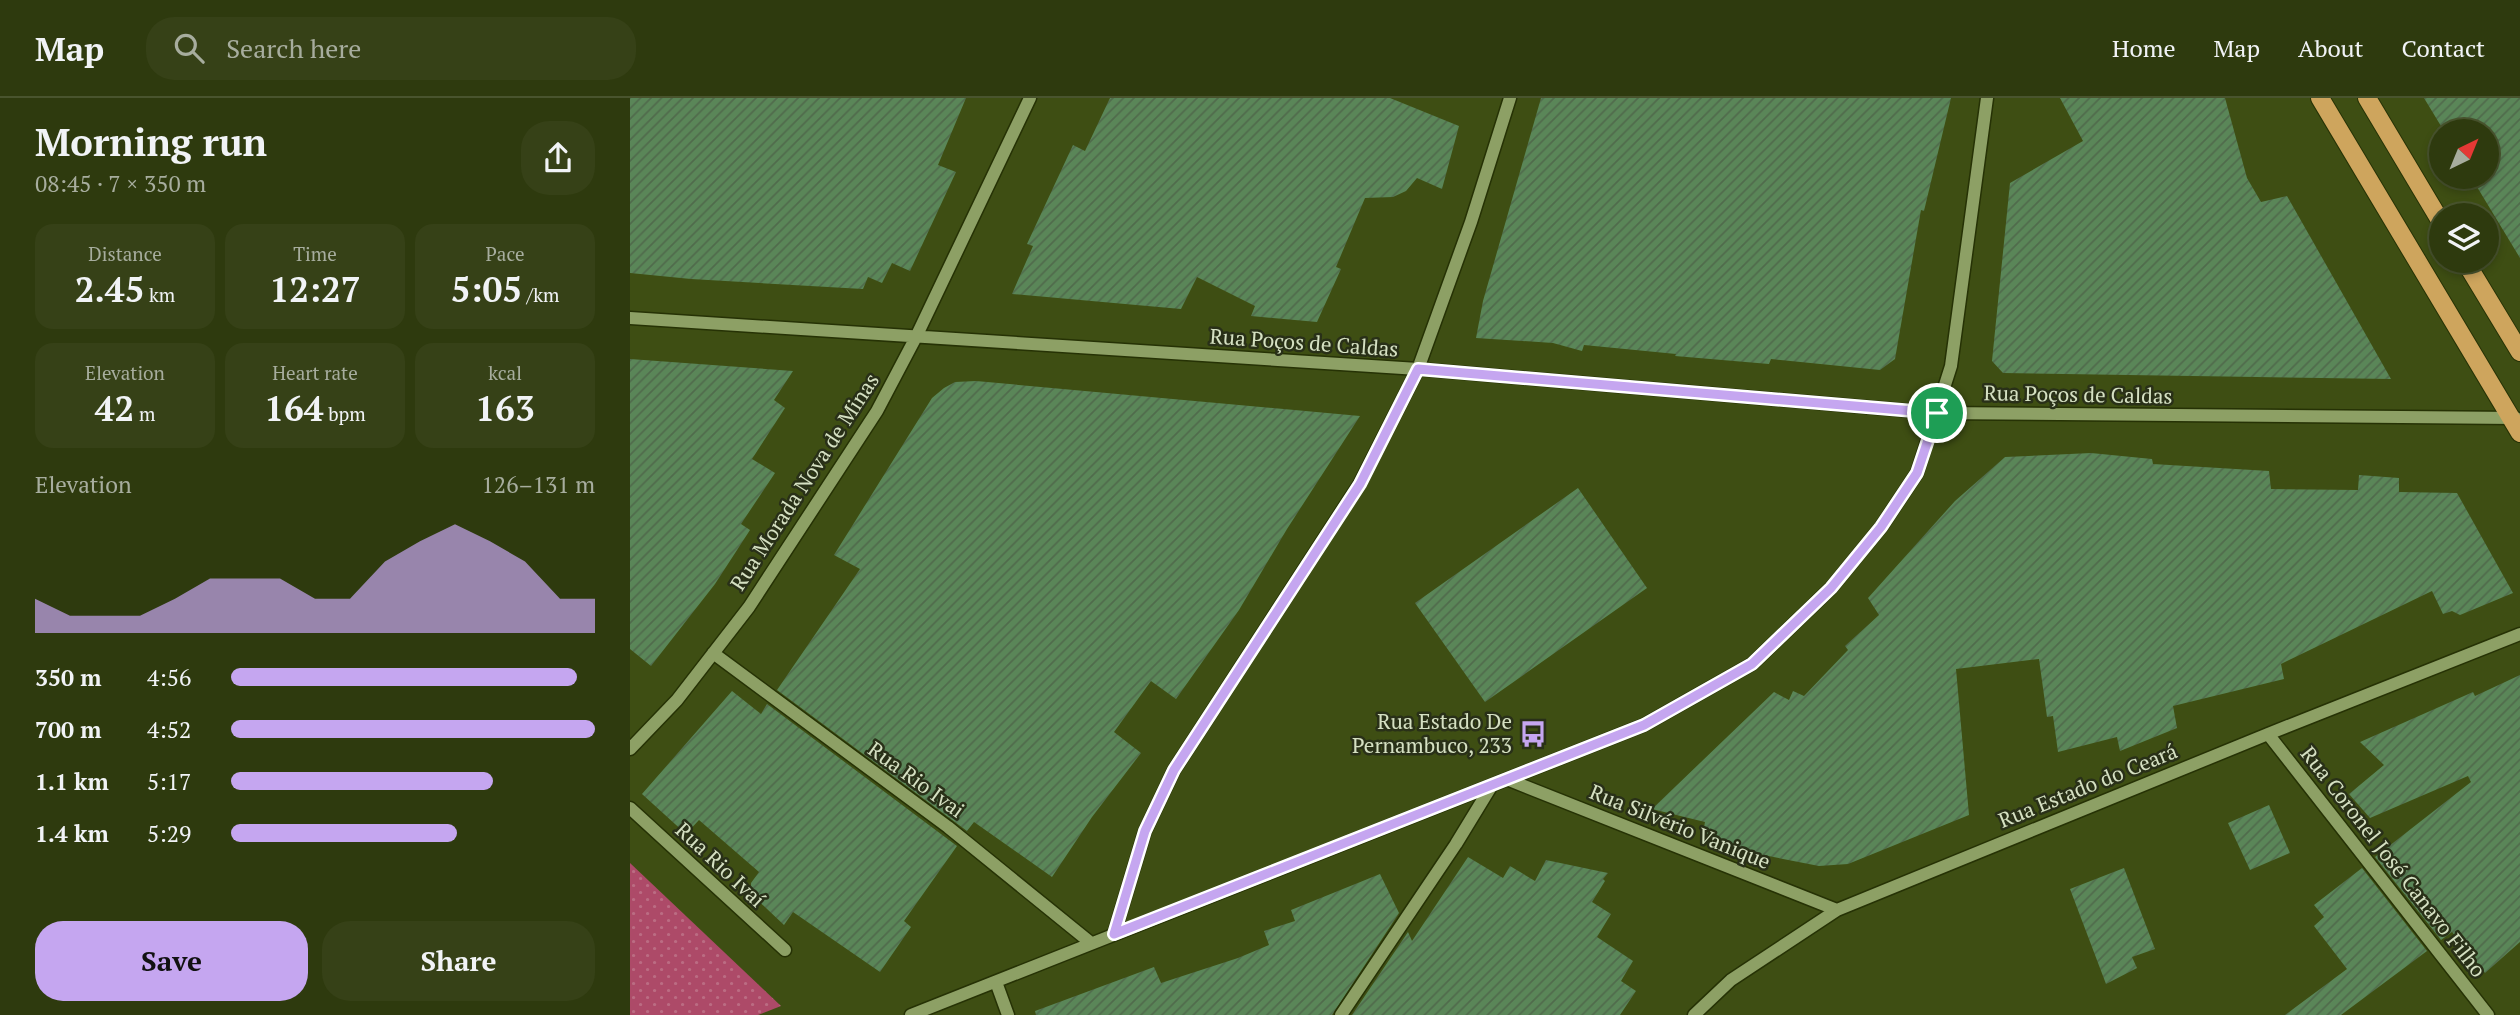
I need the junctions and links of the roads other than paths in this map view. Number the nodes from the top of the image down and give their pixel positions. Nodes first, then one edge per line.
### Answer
1 (1030, 98) edge
2 (1510, 98) edge
3 (1987, 98) edge
4 (2320, 98) edge
5 (2367, 98) edge
6 (2430, 203) edge
7 (2472, 273) edge
8 (630, 318) edge
9 (916, 337) junction
10 (2520, 352) edge
11 (1418, 369) junction
12 (1937, 413) junction
13 (2517, 423) edge
14 (2520, 634) edge
15 (713, 653) junction
16 (2267, 734) junction
17 (630, 749) edge
18 (1509, 780) junction
19 (1492, 785) junction
20 (630, 808) edge
21 (1837, 910) junction
22 (1114, 934) junction
23 (1091, 943) junction
24 (785, 950) dead end
25 (996, 982) junction
26 (911, 1015) edge
27 (1008, 1015) edge
28 (1341, 1015) edge
29 (1694, 1015) edge
30 (2488, 1015) edge

1 - 9 street, Rua Morada Nova de Minas
2 - 11 street
3 - 12 street
4 - 13 main road
5 - 6 main road
7 - 10 main road
8 - 9 street, Rua Poços de Caldas
9 - 11 street, Rua Poços de Caldas
9 - 15 street, Rua Morada Nova de Minas
11 - 12 street, Rua Poços de Caldas
11 - 22 street
12 - 13 street, Rua Poços de Caldas
12 - 18 street
14 - 16 street, Rua Estado do Ceará
15 - 17 street, Rua Morada Nova de Minas
15 - 23 street, Rua Rio Ivai
16 - 21 street, Rua Estado do Ceará
16 - 30 street, Rua Coronel José Canavo Filho
18 - 19 street
18 - 21 street, Rua Silvério Vanique
19 - 22 street
19 - 28 street
20 - 24 street, Rua Rio Ivaí
21 - 29 street, Rua Estado do Ceará
22 - 23 street
23 - 25 street
25 - 26 street
25 - 27 street

